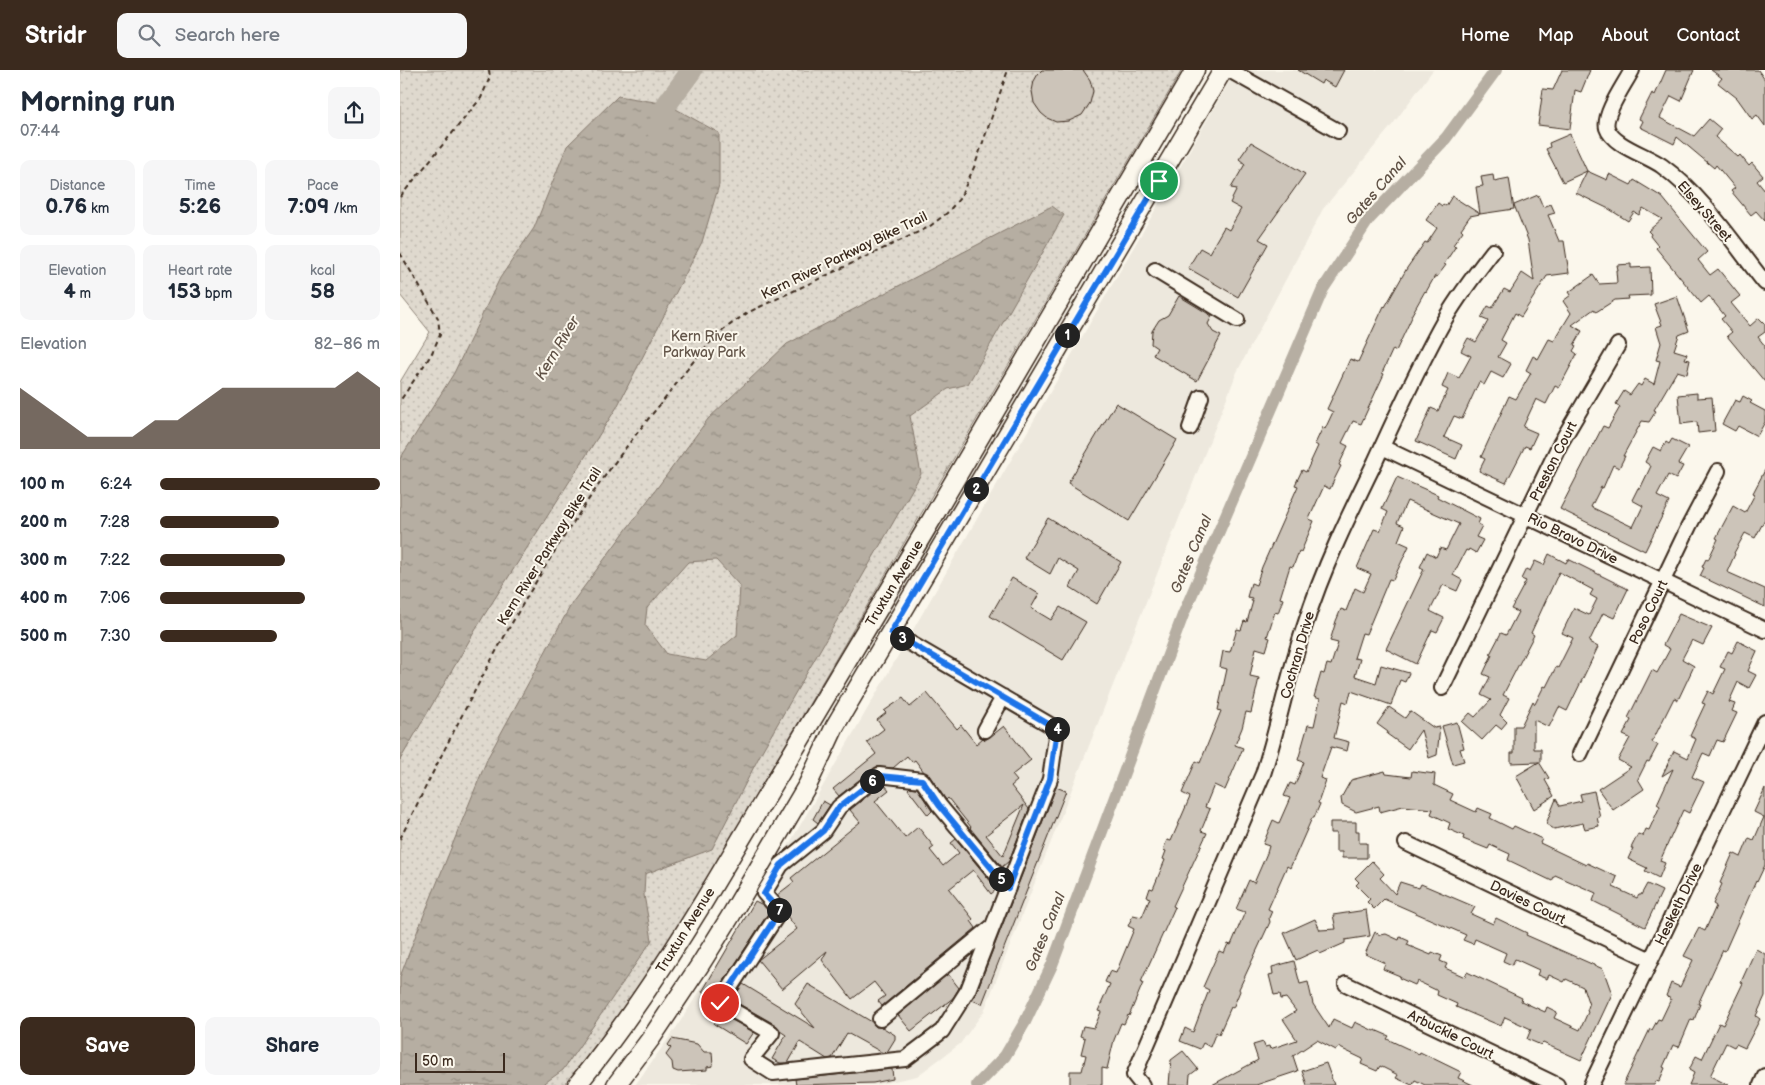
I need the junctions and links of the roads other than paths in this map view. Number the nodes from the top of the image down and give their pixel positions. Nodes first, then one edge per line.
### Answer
1 (1195, 70) edge
2 (1223, 70) edge
3 (1228, 70) edge
4 (1632, 70) edge
5 (1338, 131) dead end
6 (1493, 251) dead end
7 (1155, 270) dead end
8 (1765, 283) edge
9 (1237, 320) dead end
10 (1618, 345) dead end
11 (1201, 397) dead end
12 (1190, 428) dead end
13 (1382, 447) junction
14 (1718, 471) dead end
15 (1525, 515) junction
16 (926, 529) junction
17 (1663, 581) junction
18 (1765, 630) edge
19 (891, 632) junction
20 (835, 680) junction
21 (1442, 688) dead end
22 (1003, 697) junction
23 (1765, 722) edge
24 (985, 730) dead end
25 (1580, 754) dead end
26 (1406, 843) dead end
27 (1008, 888) junction
28 (993, 926) junction
29 (1651, 960) junction
30 (1346, 984) dead end
31 (880, 1019) dead end
32 (1765, 1076) edge
33 (1138, 1080) edge
34 (577, 1085) edge
35 (616, 1085) edge
36 (1557, 1085) edge
37 (1591, 1085) edge
38 (1761, 1085) edge

1 - 16 main road, Truxtun Avenue
2 - 19 main road, Truxtun Avenue
3 - 5 street
4 - 8 street, Elsey Street
6 - 13 street, Cochran Drive
7 - 9 street
10 - 15 street, Preston Court
11 - 12 street
13 - 15 street, Rio Bravo Drive
13 - 33 street, Cochran Drive
14 - 17 street, Poso Court
15 - 17 street, Rio Bravo Drive
15 - 21 street, Preston Court
16 - 19 main road
16 - 20 main road, Truxtun Avenue
17 - 18 street, Rio Bravo Drive
17 - 25 street, Poso Court
19 - 20 main road
19 - 22 street
19 - 35 main road, Truxtun Avenue
20 - 34 main road, Truxtun Avenue
22 - 24 street
22 - 27 street
23 - 29 street, Hesketh Drive
26 - 29 street, Davies Court
27 - 28 street
27 - 28 street
28 - 31 street
29 - 37 street, Hesketh Drive
30 - 36 street, Arbuckle Court
32 - 38 street

